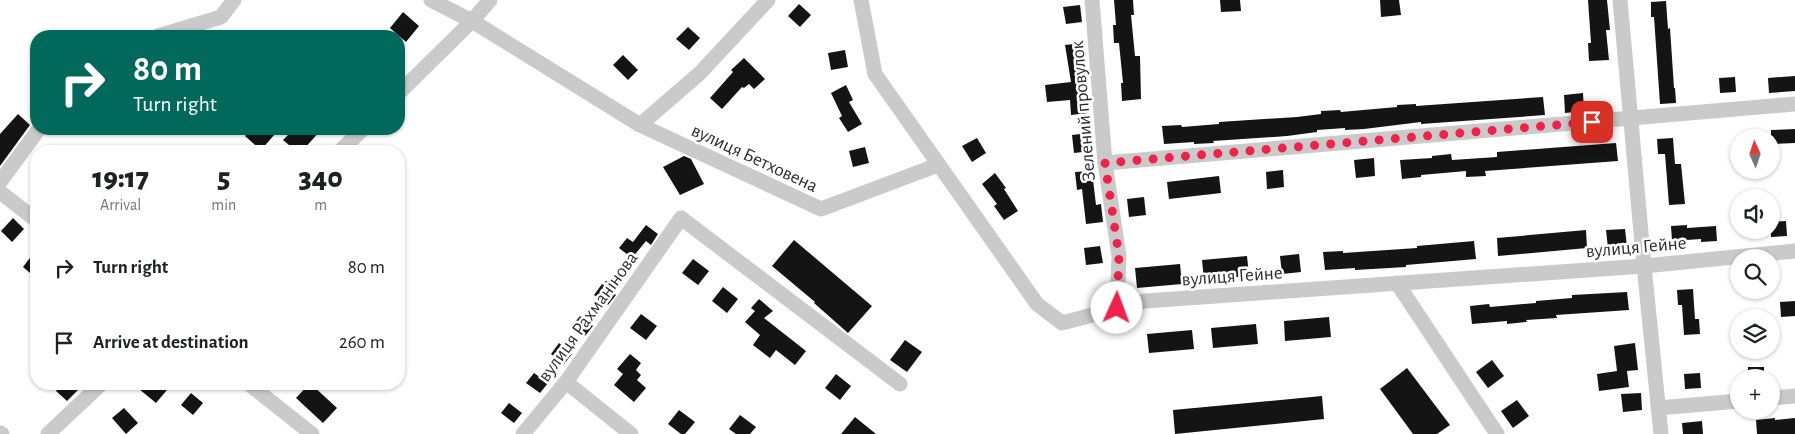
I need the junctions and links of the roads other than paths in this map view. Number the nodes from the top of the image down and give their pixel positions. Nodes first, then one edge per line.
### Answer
1 (234, 0) edge
2 (431, 0) edge
3 (490, 0) edge
4 (768, 0) edge
5 (861, 0) edge
6 (1092, 0) edge
7 (1620, 0) edge
8 (472, 21) junction
9 (179, 30) edge
10 (405, 88) edge
11 (1795, 104) edge
12 (1631, 119) junction
13 (640, 125) junction
14 (35, 135) edge
15 (357, 135) edge
16 (346, 145) edge
17 (1105, 163) junction
18 (938, 164) junction
19 (0, 182) edge
20 (0, 192) edge
21 (30, 215) edge
22 (1795, 251) edge
23 (1644, 266) junction
24 (1398, 283) junction
25 (1117, 308) junction
26 (566, 382) junction
27 (900, 384) dead end
28 (95, 390) edge
29 (257, 390) edge
30 (1795, 396) edge
31 (1780, 397) edge
32 (1730, 402) edge
33 (1658, 408) junction
34 (48, 434) edge
35 (312, 434) edge
36 (523, 434) edge
37 (631, 434) edge
38 (1496, 434) edge
39 (1661, 434) edge

1 - 9 street
2 - 8 street, вулиця Бетховена
3 - 8 street
4 - 13 street
5 - 18 street, вулиця Гейне
6 - 17 street, Зелений провулок
7 - 12 street
8 - 10 street
8 - 13 street, вулиця Бетховена
11 - 12 street
12 - 17 street
12 - 23 street
13 - 18 street, вулиця Бетховена
14 - 19 street
15 - 16 street
17 - 25 street, Зелений провулок
18 - 25 street, вулиця Гейне
20 - 21 street
22 - 23 street, вулиця Гейне
23 - 24 street, вулиця Гейне
23 - 33 street
24 - 25 street, вулиця Гейне
24 - 38 street
26 - 27 street, вулиця Рахманінова
26 - 36 street, вулиця Рахманінова
26 - 37 street
28 - 34 street
29 - 35 street
30 - 31 street
32 - 33 street
33 - 39 street

